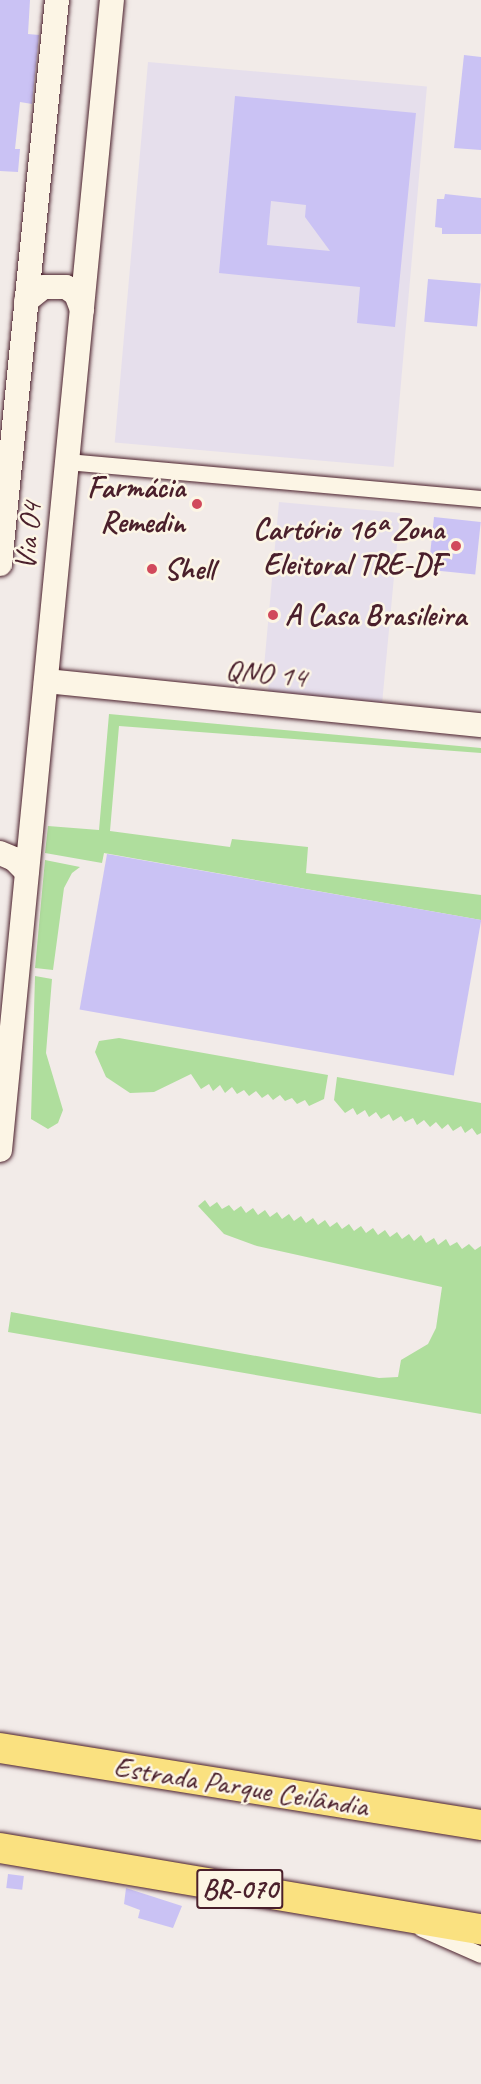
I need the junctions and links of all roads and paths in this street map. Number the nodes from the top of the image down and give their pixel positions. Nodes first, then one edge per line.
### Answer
1 (57, 0) edge
2 (112, 0) edge
3 (26, 302) junction
4 (82, 309) junction
5 (6, 443) edge
6 (67, 462) junction
7 (481, 499) edge
8 (0, 564) edge
9 (46, 681) junction
10 (481, 725) edge
11 (0, 853) edge
12 (27, 872) junction
13 (0, 1150) edge
14 (0, 1748) edge
15 (481, 1825) edge
16 (0, 1848) edge
17 (388, 1914) junction
18 (481, 1929) edge
19 (481, 1955) edge

1 - 3 main road, Via O4
2 - 4 main road, Via O4
3 - 4 main road
3 - 5 main road, Via O4
4 - 6 main road, Via O4
5 - 8 main road, Via O4
6 - 7 street
6 - 9 main road, Via O4
9 - 10 main road, QNO 14
9 - 12 main road, Via O4
11 - 12 main road
12 - 13 main road, Via O4
14 - 15 highway, Estrada Parque Ceilândia
16 - 17 highway, BR-070
17 - 18 highway, BR-070
17 - 19 street

